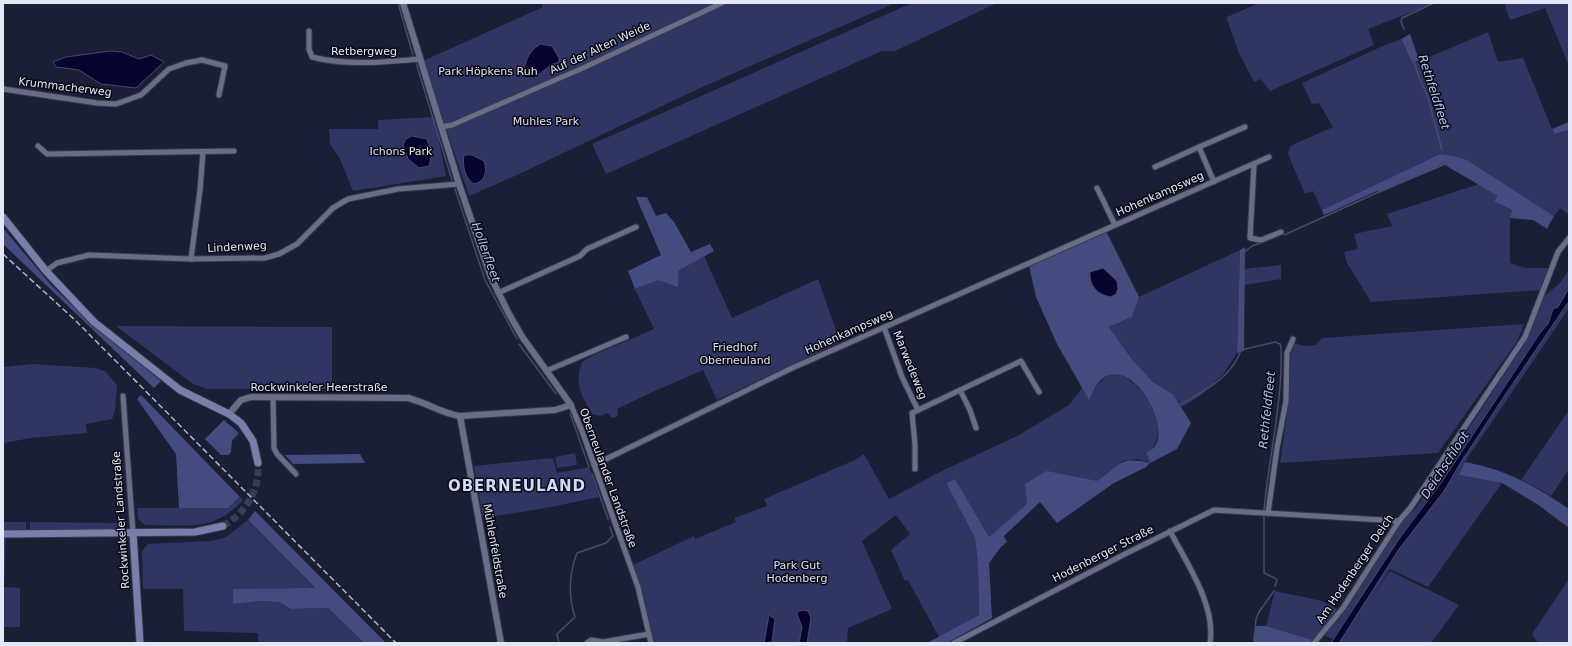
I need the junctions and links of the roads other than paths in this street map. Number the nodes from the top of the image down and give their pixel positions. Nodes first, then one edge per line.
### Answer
1 (403, 3) edge
2 (722, 3) edge
3 (309, 31) dead end
4 (419, 59) junction
5 (3, 89) edge
6 (219, 95) dead end
7 (441, 127) junction
8 (1245, 127) dead end
9 (38, 146) dead end
10 (1199, 147) junction
11 (234, 151) dead end
12 (203, 152) junction
13 (1269, 157) dead end
14 (1254, 164) junction
15 (1155, 167) dead end
16 (1214, 182) junction
17 (459, 184) junction
18 (1097, 188) dead end
19 (3, 216) edge
20 (1115, 225) junction
21 (636, 227) dead end
22 (1281, 232) dead end
23 (1569, 238) edge
24 (191, 259) junction
25 (46, 271) junction
26 (498, 293) junction
27 (884, 327) junction
28 (626, 337) dead end
29 (1293, 339) dead end
30 (546, 371) junction
31 (960, 390) junction
32 (1039, 392) dead end
33 (123, 396) dead end
34 (273, 397) junction
35 (571, 405) junction
36 (918, 410) junction
37 (229, 414) junction
38 (460, 416) junction
39 (976, 428) dead end
40 (258, 462) tunnel mouth
41 (594, 465) junction
42 (914, 469) dead end
43 (296, 474) dead end
44 (1268, 513) junction
45 (1398, 521) junction
46 (223, 526) tunnel mouth
47 (1170, 531) junction
48 (133, 533) junction
49 (3, 534) edge
50 (649, 634) junction
51 (140, 643) edge
52 (501, 643) edge
53 (587, 643) edge
54 (651, 643) edge
55 (954, 643) edge
56 (1210, 643) edge
57 (1314, 643) edge

1 - 4 street, Oberneulander Landstraße
2 - 7 street, Auf der Alten Weide
3 - 4 street, Retbergweg
4 - 7 street, Oberneulander Landstraße
5 - 6 street, Krummacherweg
7 - 17 street, Oberneulander Landstraße
8 - 10 street
9 - 12 street
10 - 15 street
10 - 16 street, Hohenkampsweg
11 - 12 street
12 - 24 street
13 - 14 street, Hohenkampsweg
14 - 16 street, Hohenkampsweg
14 - 22 street
16 - 20 street, Hohenkampsweg
17 - 24 street, Lindenweg
17 - 26 street, Oberneulander Landstraße
18 - 20 street, Hohenkampsweg
19 - 25 main road
20 - 27 street, Hohenkampsweg
21 - 26 street
23 - 45 street, Am Hodenberger Deich
24 - 25 street, Lindenweg
25 - 37 main road
26 - 30 street, Oberneulander Landstraße
27 - 36 street, Marwedeweg
27 - 41 street, Hohenkampsweg
28 - 30 street
29 - 44 street
30 - 35 street, Oberneulander Landstraße
31 - 32 street, Marwedeweg
31 - 36 street, Marwedeweg
31 - 39 street
33 - 48 street, Rockwinkeler Landstraße
34 - 37 street, Rockwinkeler Heerstraße
34 - 38 street, Rockwinkeler Heerstraße
34 - 43 street
35 - 38 street, Rockwinkeler Heerstraße
35 - 41 street, Oberneulander Landstraße
36 - 42 street, Marwedeweg
37 - 40 main road
38 - 52 street, Mühlenfeldstraße
41 - 50 street, Oberneulander Landstraße
44 - 45 street, Hodenberger Straße
44 - 47 street, Hodenberger Straße
45 - 57 street, Am Hodenberger Deich
46 - 48 main road
47 - 55 street, Hodenberger Straße
47 - 56 street
48 - 49 main road
48 - 51 main road, Rockwinkeler Landstraße
50 - 53 street
50 - 54 street, Oberneulander Landstraße

